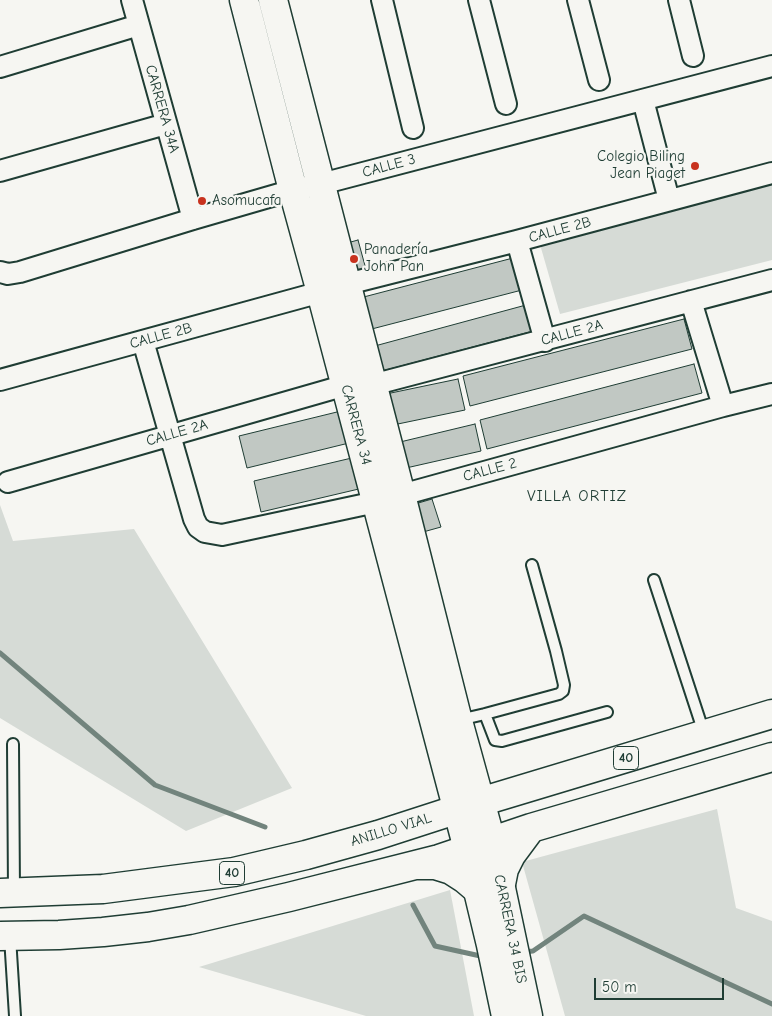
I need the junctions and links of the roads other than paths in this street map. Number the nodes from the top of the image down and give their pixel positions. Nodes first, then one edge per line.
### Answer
1 (132, 0) edge
2 (244, 0) edge
3 (273, 0) edge
4 (382, 0) edge
5 (479, 0) edge
6 (578, 0) edge
7 (679, 0) edge
8 (139, 25) junction
9 (692, 56) dead end
10 (772, 66) edge
11 (0, 67) edge
12 (599, 80) dead end
13 (643, 100) junction
14 (506, 104) dead end
15 (166, 124) junction
16 (413, 128) dead end
17 (0, 171) edge
18 (772, 173) edge
19 (321, 184) junction
20 (293, 190) junction
21 (669, 200) junction
22 (193, 219) junction
23 (517, 241) junction
24 (4, 273) edge
25 (772, 280) edge
26 (347, 284) junction
27 (321, 292) junction
28 (691, 301) junction
29 (143, 340) junction
30 (545, 341) junction
31 (0, 380) edge
32 (346, 385) junction
33 (372, 386) junction
34 (772, 394) edge
35 (723, 406) junction
36 (170, 435) junction
37 (8, 482) dead end
38 (389, 498) junction
39 (532, 565) dead end
40 (654, 580) dead end
41 (608, 712) dead end
42 (485, 714) junction
43 (772, 714) edge
44 (458, 720) junction
45 (704, 734) junction
46 (13, 744) dead end
47 (772, 757) edge
48 (468, 806) junction
49 (531, 828) junction
50 (480, 845) junction
51 (416, 865) junction
52 (489, 887) junction
53 (7, 893) edge
54 (5, 936) edge
55 (504, 955) junction
56 (15, 1016) edge
57 (506, 1016) edge
58 (528, 1016) edge

1 - 8 street, CARRERA 34A
2 - 20 main road, CARRERA 34
3 - 19 main road, CARRERA 34
4 - 16 street
5 - 14 street
6 - 12 street
7 - 9 street
8 - 11 street
8 - 15 street, CARRERA 34A
10 - 13 street, CALLE 3
13 - 19 street, CALLE 3
13 - 21 street
15 - 17 street
15 - 22 street, CARRERA 34A
18 - 21 street, CALLE 2B
19 - 20 street, CALLE 3
19 - 26 main road, CARRERA 34
20 - 22 street, CALLE 3
20 - 27 main road, CARRERA 34
21 - 23 street, CALLE 2B
22 - 24 street, CALLE 3
23 - 26 street, CALLE 2B
23 - 30 street
25 - 28 street, CALLE 2A
26 - 33 main road, CARRERA 34
27 - 29 street, CALLE 2B
27 - 32 main road, CARRERA 34
28 - 30 street, CALLE 2A
28 - 35 street
29 - 31 street, CALLE 2B
29 - 36 street
30 - 33 street, CALLE 2A
32 - 36 street, CALLE 2A
32 - 38 main road, CARRERA 34
33 - 38 main road, CARRERA 34
34 - 35 street, CALLE 2
35 - 38 street, CALLE 2
36 - 37 street, CALLE 2A
36 - 38 street, CALLE 2
38 - 44 main road, CARRERA 34
38 - 48 main road, CARRERA 34
39 - 42 lane
40 - 45 lane
41 - 42 lane
42 - 44 lane
43 - 45 main road, ANILLO VIAL / 40
44 - 48 main road, CARRERA 34
45 - 48 main road, ANILLO VIAL / 40
46 - 53 lane
47 - 49 main road, 40
48 - 50 main road, CARRERA 34
48 - 53 main road, ANILLO VIAL / 40
49 - 50 main road, 40
49 - 52 main road
50 - 51 main road, 40
50 - 52 main road, CARRERA 34 BIS
51 - 52 main road
51 - 54 main road, 40
52 - 55 main road, CARRERA 34 BIS
54 - 56 lane
55 - 57 main road, CARRERA 34 BIS
55 - 58 main road, CARRERA 34 BIS

